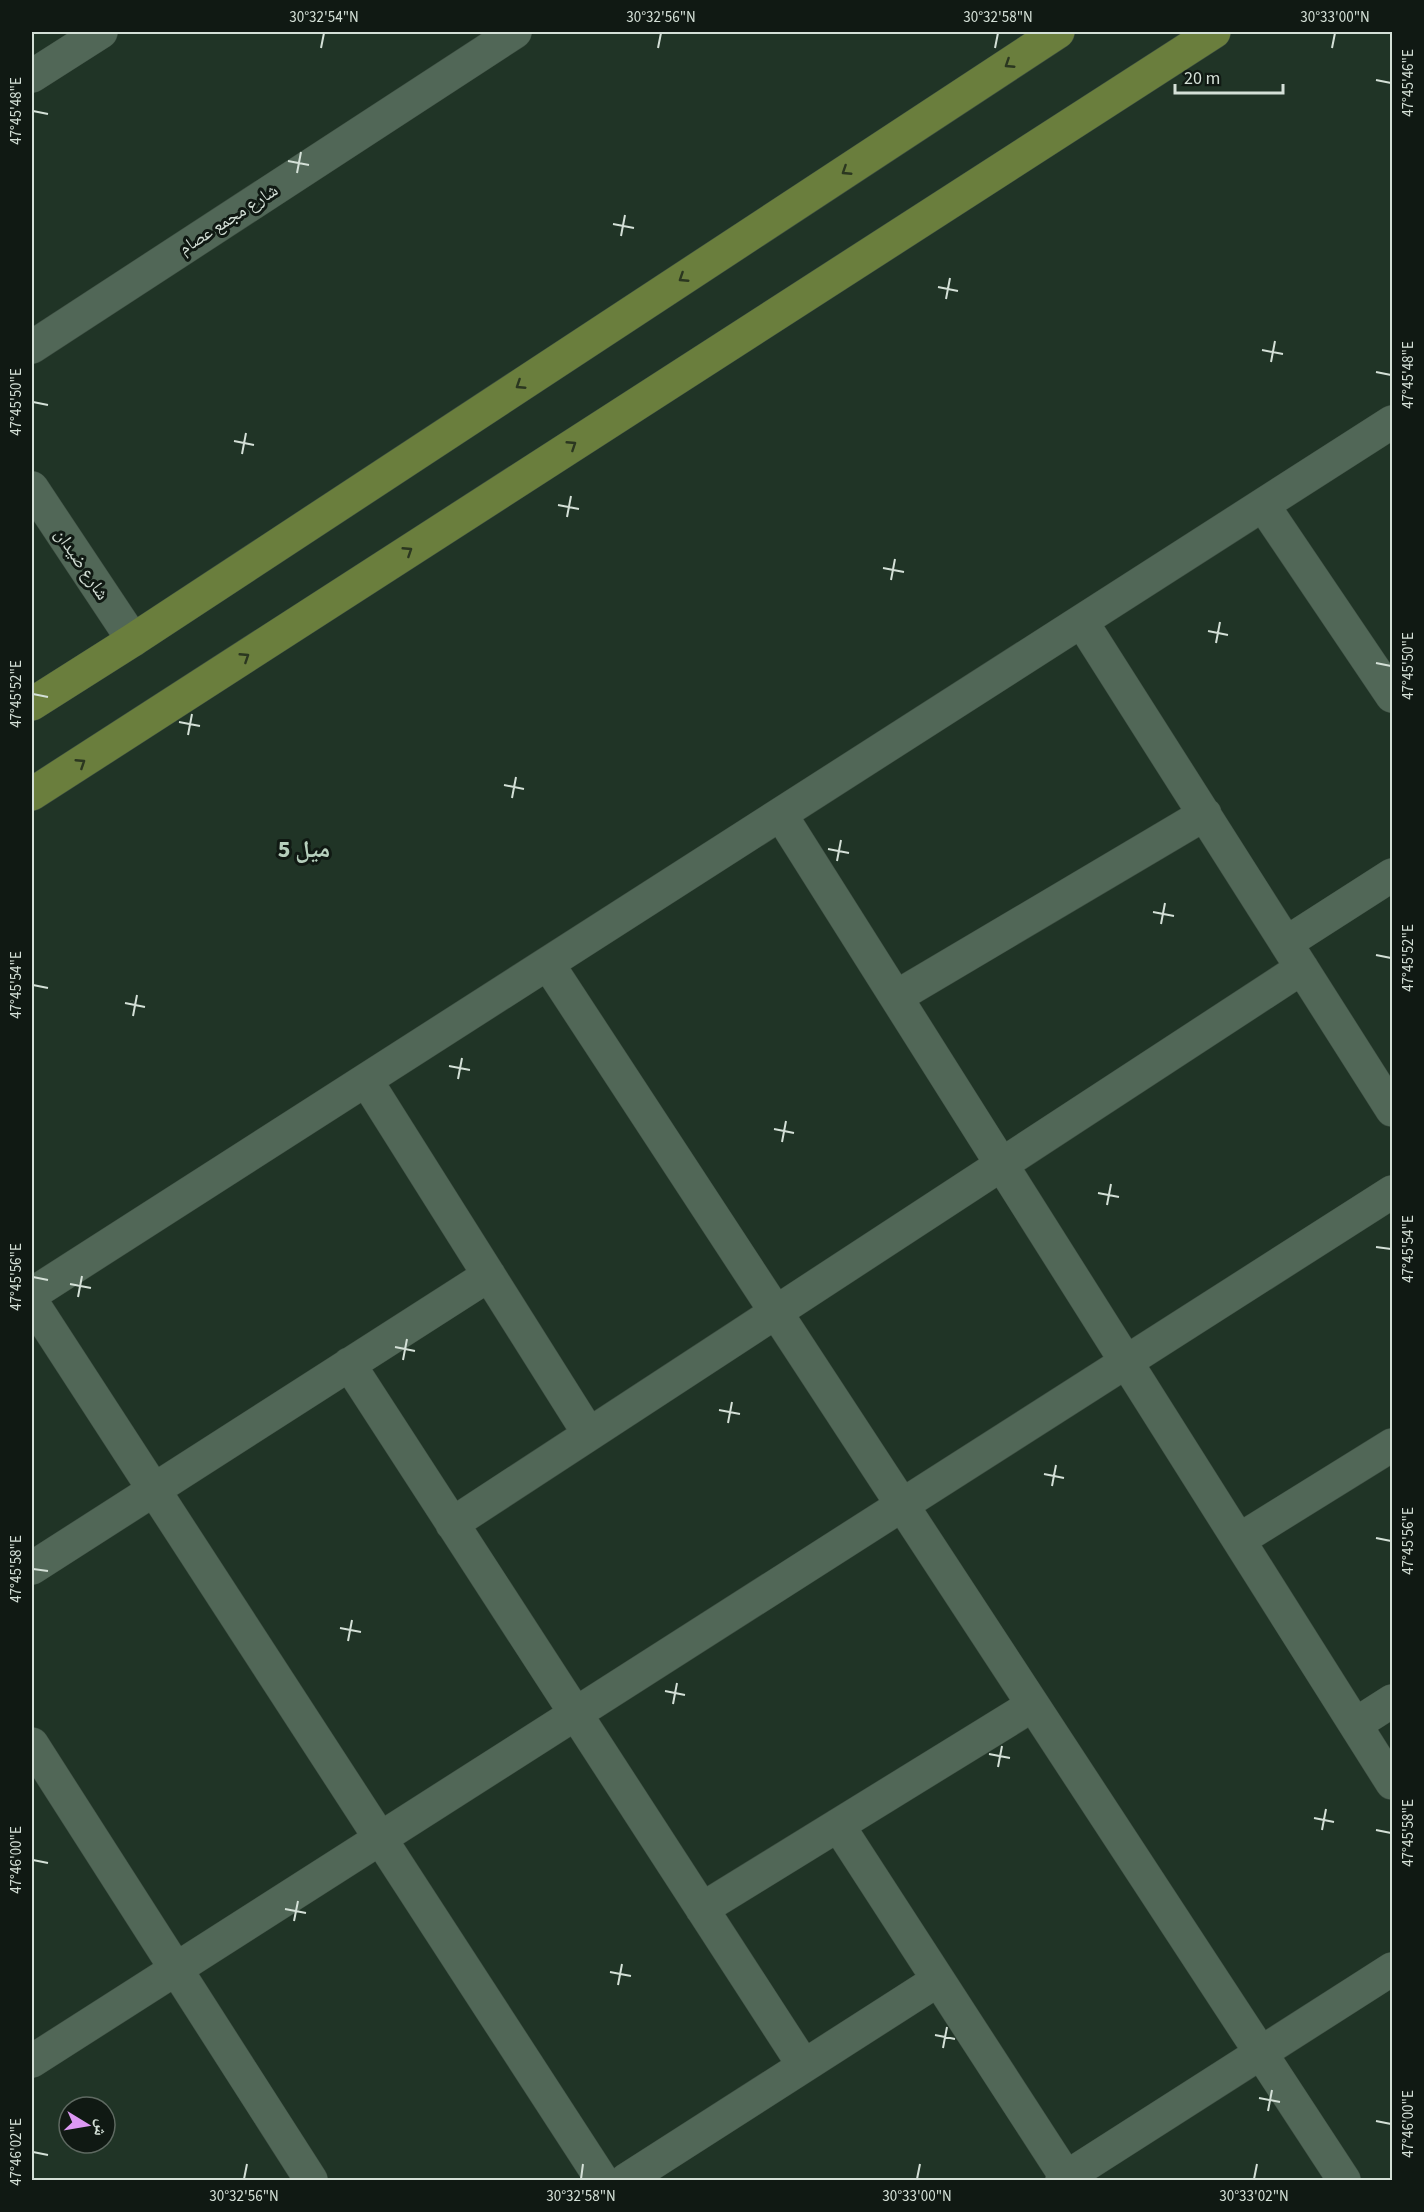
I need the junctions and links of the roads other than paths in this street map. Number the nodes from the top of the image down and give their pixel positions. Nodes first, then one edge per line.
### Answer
1 (101, 32) edge
2 (515, 32) edge
3 (1058, 32) edge
4 (1214, 32) edge
5 (32, 76) edge
6 (32, 347) edge
7 (1392, 422) edge
8 (32, 488) edge
9 (1263, 505) junction
10 (1082, 622) junction
11 (133, 640) junction
12 (1392, 696) edge
13 (32, 704) edge
14 (32, 794) edge
15 (1204, 814) junction
16 (781, 815) junction
17 (1392, 875) edge
18 (1294, 955) junction
19 (548, 964) junction
20 (896, 997) junction
21 (366, 1080) junction
22 (1392, 1110) edge
23 (1002, 1165) junction
24 (1392, 1192) edge
25 (489, 1275) junction
26 (32, 1294) edge
27 (32, 1302) edge
28 (776, 1312) junction
29 (1126, 1362) junction
30 (349, 1364) junction
31 (589, 1434) junction
32 (1392, 1445) edge
33 (153, 1490) junction
34 (902, 1506) junction
35 (452, 1524) junction
36 (1239, 1540) junction
37 (32, 1568) edge
38 (1392, 1701) edge
39 (1033, 1705) junction
40 (576, 1714) junction
41 (1356, 1724) junction
42 (32, 1744) edge
43 (1392, 1783) edge
44 (42, 1785) edge
45 (838, 1825) junction
46 (380, 1839) junction
47 (702, 1909) junction
48 (176, 1969) junction
49 (1392, 1969) edge
50 (938, 1980) junction
51 (1261, 2053) junction
52 (32, 2061) edge
53 (804, 2066) junction
54 (304, 2178) edge
55 (1065, 2180) edge
56 (603, 2181) edge
57 (626, 2181) edge
58 (1344, 2181) edge

1 - 5 street
2 - 6 street, شارع مجمع عصام
3 -> 11 main road
14 -> 4 main road
7 - 9 street
8 - 11 street, شارع ضيدان
9 - 10 street
9 - 12 street
10 - 15 street
10 - 16 street
11 - 13 main road
15 - 18 street
15 - 20 street
16 - 19 street
16 - 20 street
17 - 18 street
18 - 22 street
18 - 23 street
19 - 21 street
19 - 28 street
20 - 23 street
21 - 25 street
21 - 26 street
23 - 28 street
23 - 29 street
24 - 29 street
25 - 30 street
25 - 31 street
27 - 33 street
28 - 31 street
28 - 34 street
29 - 34 street
29 - 36 street
30 - 33 street
30 - 35 street
31 - 35 street
32 - 36 street
33 - 37 street
33 - 46 street
34 - 39 street
34 - 40 street
35 - 40 street
36 - 41 street
38 - 41 street
39 - 45 street
39 - 51 street
40 - 46 street
40 - 47 street
41 - 43 street
42 - 44 street
44 - 48 street
45 - 47 street
45 - 50 street
46 - 48 street
46 - 56 street
47 - 53 street
48 - 52 street
48 - 54 street
49 - 51 street
50 - 53 street
50 - 55 street
51 - 55 street
51 - 58 street
53 - 57 street

